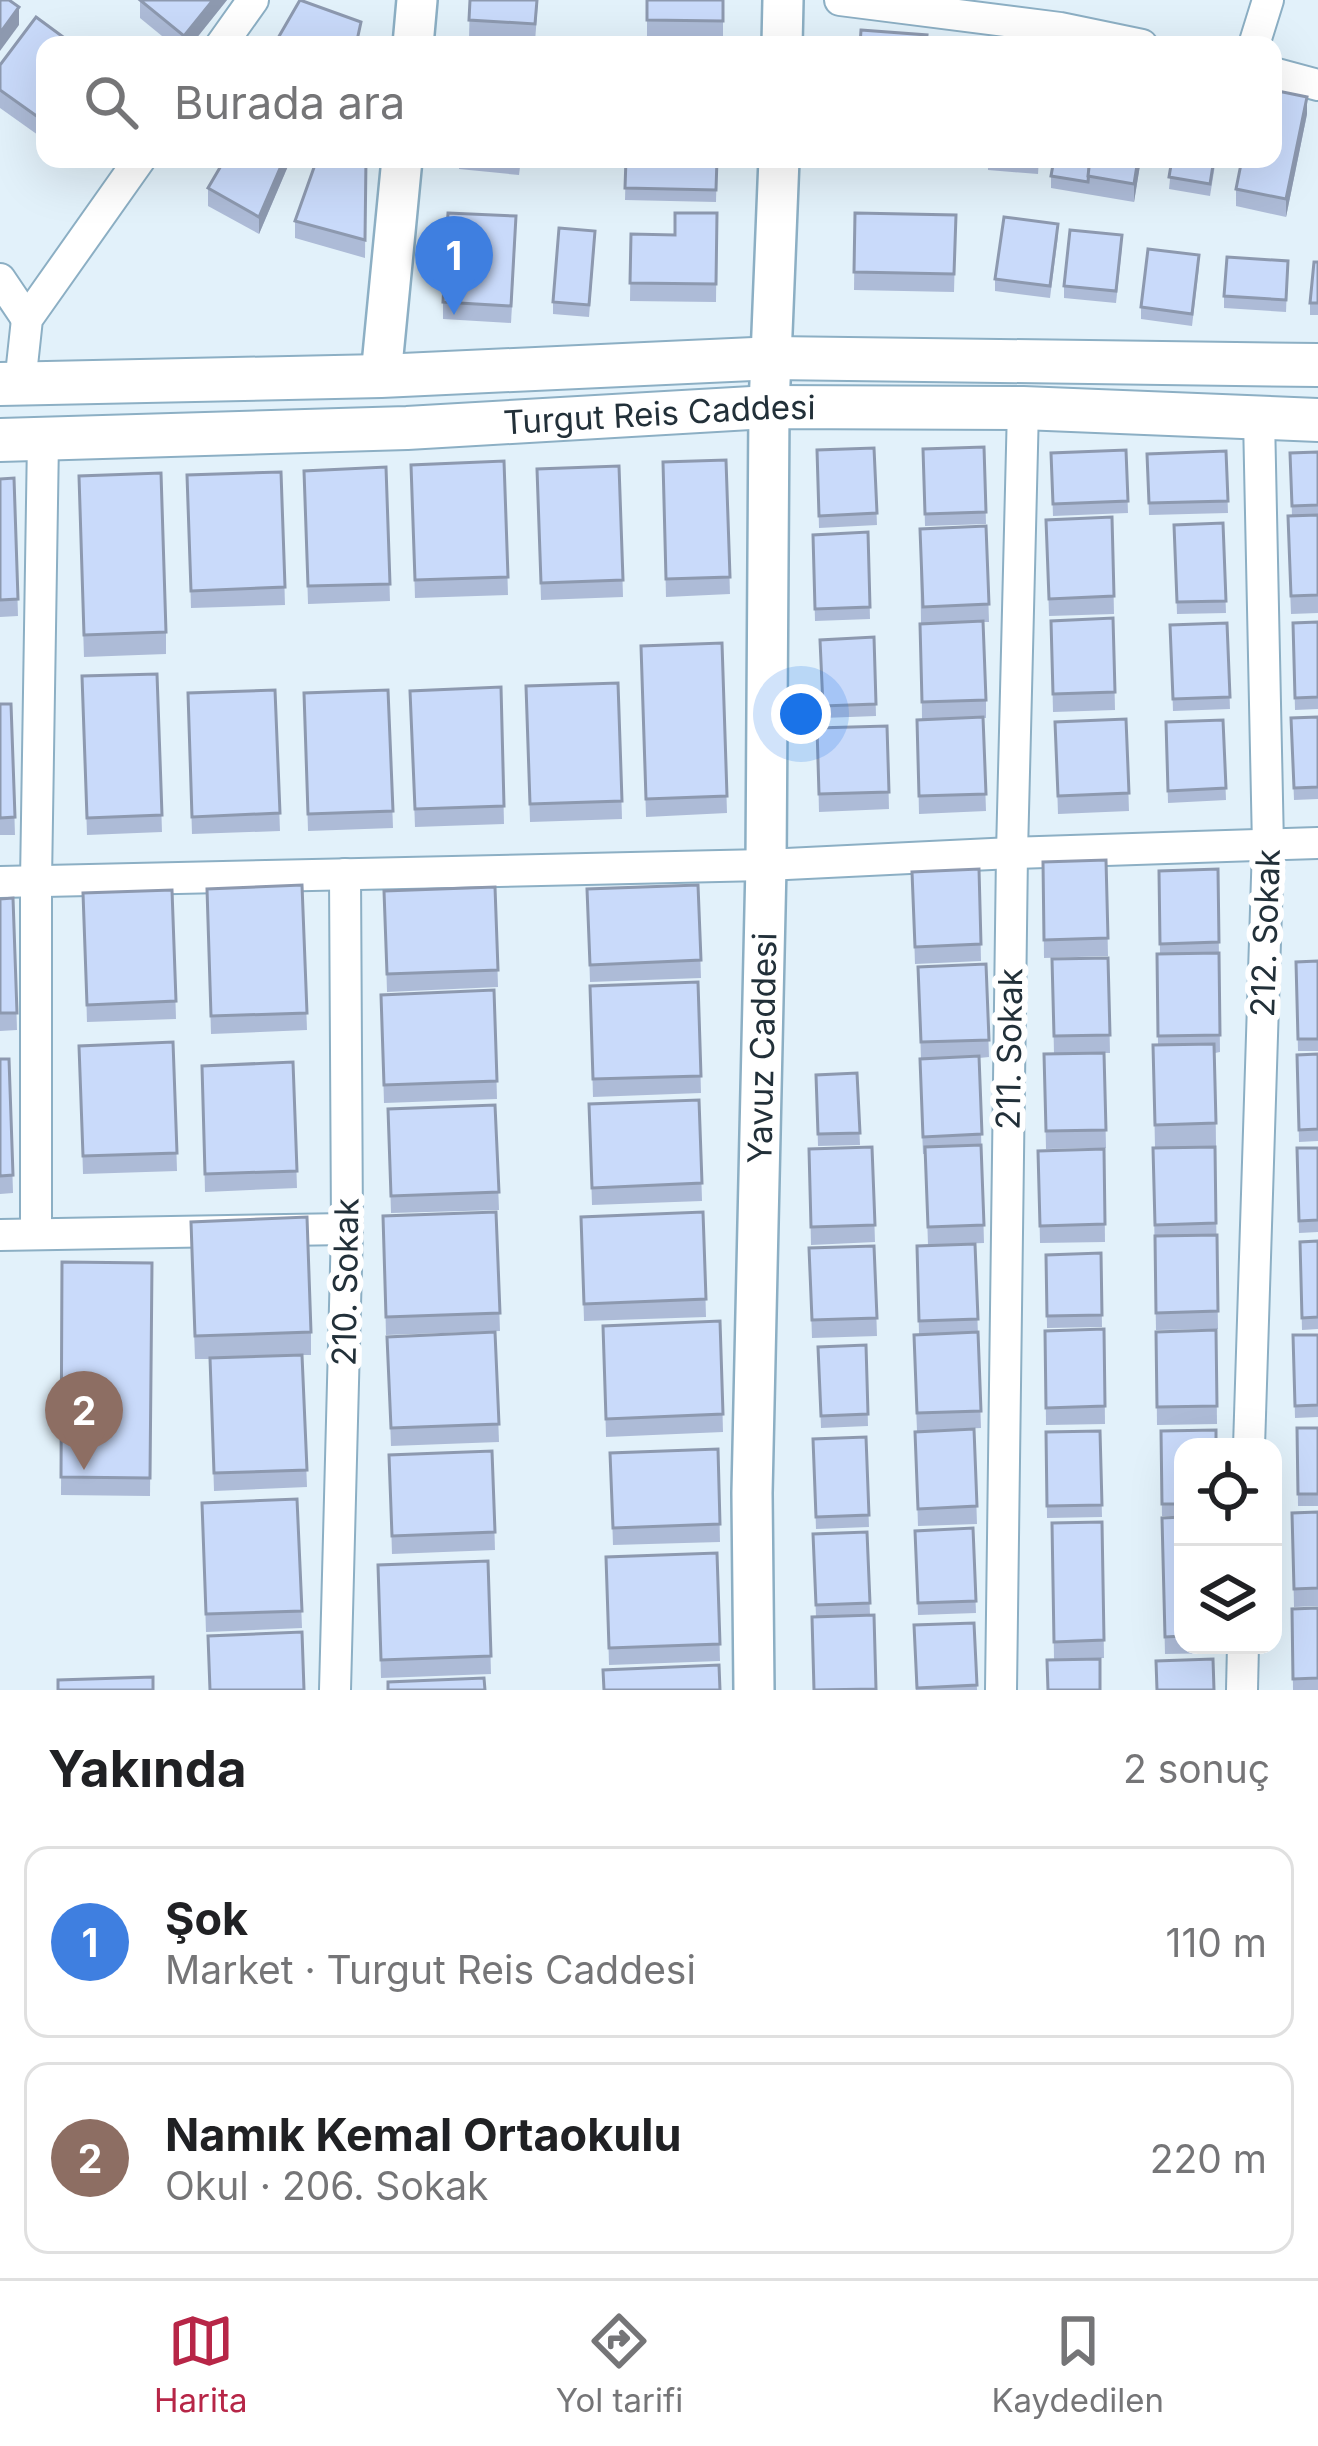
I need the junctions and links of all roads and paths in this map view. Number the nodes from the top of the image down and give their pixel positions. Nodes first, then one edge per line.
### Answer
1 (253, 0) edge
2 (417, 0) edge
3 (783, 0) edge
4 (840, 0) edge
5 (1268, 0) edge
6 (1063, 14) edge
7 (227, 36) edge
8 (414, 36) edge
9 (782, 36) edge
10 (1119, 36) edge
11 (1257, 36) edge
12 (1282, 75) edge
13 (1318, 85) edge
14 (134, 168) edge
15 (401, 168) edge
16 (778, 168) edge
17 (0, 280) edge
18 (27, 319) junction
19 (773, 358) junction
20 (1318, 365) edge
21 (381, 376) junction
22 (10, 384) edge
23 (769, 407) junction
24 (1023, 408) junction
25 (1259, 418) junction
26 (1318, 420) edge
27 (0, 440) edge
28 (44, 440) junction
29 (1318, 844) edge
30 (1268, 846) junction
31 (1012, 853) junction
32 (766, 865) junction
33 (345, 874) junction
34 (36, 881) junction
35 (0, 882) edge
36 (347, 1229) junction
37 (36, 1234) junction
38 (0, 1235) edge
39 (1249, 1438) edge
40 (1243, 1654) edge
41 (334, 1690) edge
42 (754, 1690) edge
43 (1001, 1690) edge
44 (1242, 1690) edge

1 - 7 street
2 - 8 street
3 - 9 street
4 - 6 street
5 - 11 street
6 - 10 street
12 - 13 street
14 - 18 street
15 - 21 street
16 - 19 street, Yavuz Caddesi
17 - 18 street
18 - 22 street
19 - 20 main road, Turgut Reis Caddesi
19 - 21 main road, Turgut Reis Caddesi
19 - 23 street, Yavuz Caddesi
21 - 22 main road, Turgut Reis Caddesi
23 - 24 main road, Turgut Reis Caddesi
23 - 28 main road, Turgut Reis Caddesi
23 - 32 street, Yavuz Caddesi
24 - 25 main road, Turgut Reis Caddesi
24 - 31 street, 211. Sokak
25 - 26 main road, Turgut Reis Caddesi
25 - 30 street, 212. Sokak
27 - 28 main road, Turgut Reis Caddesi
28 - 34 street
29 - 30 street
30 - 31 street
30 - 39 street, 212. Sokak
31 - 32 street
31 - 43 street, 211. Sokak
32 - 33 street
32 - 42 street, Yavuz Caddesi
33 - 34 street
33 - 36 street, 210. Sokak
34 - 35 street
34 - 37 street
36 - 37 street
36 - 41 street, 210. Sokak
37 - 38 street
40 - 44 street

